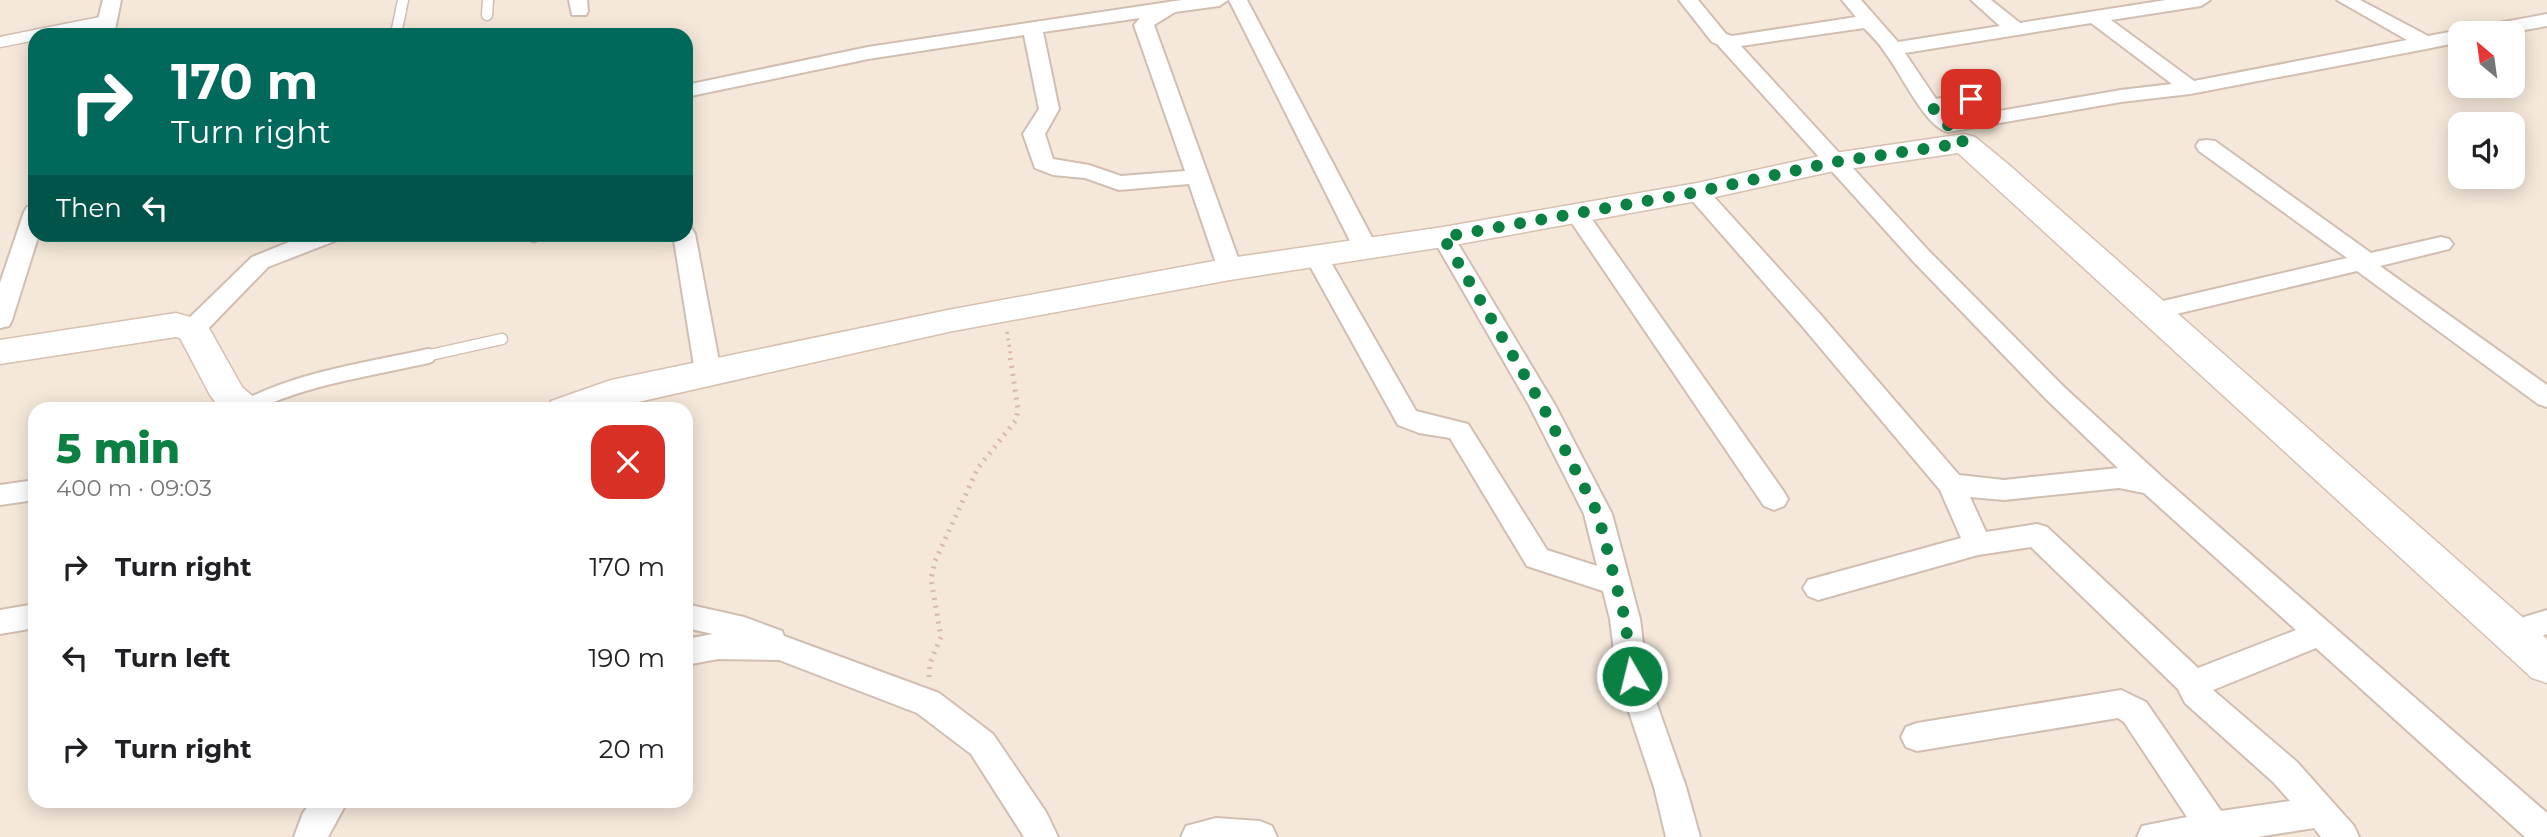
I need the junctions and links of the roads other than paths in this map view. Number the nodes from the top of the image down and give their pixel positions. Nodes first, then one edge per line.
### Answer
1 (113, 0) edge
2 (403, 0) edge
3 (488, 0) edge
4 (1219, 0) edge
5 (1238, 0) edge
6 (1688, 0) edge
7 (1851, 0) edge
8 (1980, 0) edge
9 (2201, 0) edge
10 (2346, 0) edge
11 (1168, 8) junction
12 (2096, 11) edge
13 (487, 15) dead end
14 (2547, 20) edge
15 (1870, 21) junction
16 (2525, 24) edge
17 (1032, 27) junction
18 (105, 28) edge
19 (397, 28) edge
20 (2015, 29) junction
21 (28, 36) edge
22 (2448, 38) edge
23 (1725, 41) junction
24 (0, 42) edge
25 (2426, 43) junction
26 (1893, 49) junction
27 (2190, 88) junction
28 (693, 89) edge
29 (1971, 99) dead end
30 (1931, 106) junction
31 (1956, 134) junction
32 (2207, 146) dead end
33 (1834, 162) junction
34 (1198, 177) junction
35 (1697, 192) junction
36 (1576, 213) junction
37 (28, 234) edge
38 (1443, 237) junction
39 (296, 242) edge
40 (685, 242) edge
41 (2441, 244) dead end
42 (1366, 249) junction
43 (1317, 257) junction
44 (2364, 262) junction
45 (1230, 270) junction
46 (2155, 311) junction
47 (0, 320) edge
48 (193, 329) junction
49 (502, 339) dead end
50 (0, 352) edge
51 (708, 372) junction
52 (2547, 398) edge
53 (236, 402) edge
54 (259, 402) edge
55 (586, 402) edge
56 (2152, 484) junction
57 (1951, 485) junction
58 (28, 491) edge
59 (0, 495) edge
60 (1774, 499) dead end
61 (1979, 544) junction
62 (1617, 584) junction
63 (1818, 588) dead end
64 (28, 617) edge
65 (693, 618) edge
66 (0, 622) edge
67 (2547, 622) edge
68 (2322, 633) junction
69 (2512, 634) junction
70 (780, 647) junction
71 (693, 651) edge
72 (2547, 666) edge
73 (2196, 685) junction
74 (1917, 737) dead end
75 (326, 808) edge
76 (2332, 825) edge
77 (2214, 829) junction
78 (2547, 835) edge
79 (311, 837) edge
80 (1041, 837) edge
81 (1198, 837) edge
82 (1258, 837) edge
83 (1683, 837) edge
84 (2154, 837) edge

1 - 18 street
2 - 19 lane
3 - 13 lane
4 - 11 street
5 - 42 street
6 - 23 street
7 - 15 street
8 - 20 street
9 - 12 street
10 - 25 street
11 - 17 street
11 - 34 street
12 - 20 street
12 - 27 street
14 - 16 street
15 - 23 street
15 - 26 street
17 - 28 street
17 - 34 street
20 - 26 street
21 - 24 lane
22 - 25 street
23 - 33 street
25 - 27 street
26 - 30 street
27 - 31 street
29 - 30 street
30 - 31 street
31 - 33 main road
31 - 46 main road
32 - 44 street
33 - 35 main road
33 - 56 street
34 - 45 street
35 - 36 main road
35 - 57 street
36 - 38 main road
36 - 60 street
37 - 47 street
38 - 42 main road
38 - 62 street
39 - 48 street
40 - 51 street
41 - 44 street
42 - 43 main road
43 - 45 main road
43 - 62 street
44 - 46 street
44 - 52 street
45 - 51 main road
46 - 69 main road
48 - 50 main road
48 - 53 main road
49 - 54 lane
51 - 55 main road
56 - 57 street
56 - 68 street
57 - 61 street
58 - 59 street
61 - 63 street
61 - 73 street
62 - 83 street
64 - 66 street
65 - 70 street
67 - 69 street
68 - 73 street
68 - 78 street
69 - 72 main road
70 - 71 street
70 - 80 street
73 - 76 street
74 - 77 street
75 - 79 street
76 - 77 street
77 - 84 street
81 - 82 street

